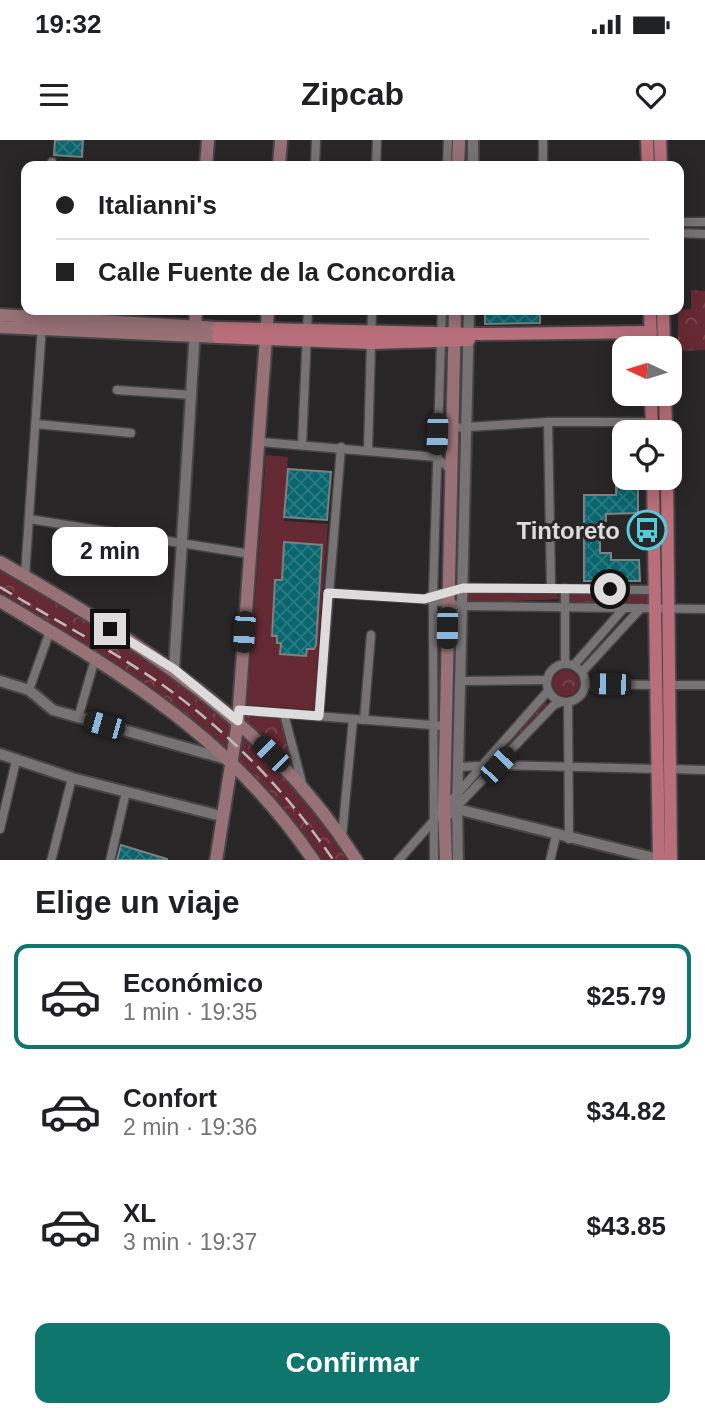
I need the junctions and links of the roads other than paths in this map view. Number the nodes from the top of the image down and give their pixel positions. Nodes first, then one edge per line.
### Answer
1 (208, 140) edge
2 (281, 140) edge
3 (316, 140) edge
4 (377, 140) edge
5 (448, 140) edge
6 (459, 140) edge
7 (473, 140) edge
8 (543, 140) edge
9 (647, 140) edge
10 (660, 140) edge
11 (206, 161) edge
12 (279, 161) edge
13 (315, 161) edge
14 (376, 161) edge
15 (447, 161) edge
16 (458, 161) edge
17 (473, 161) edge
18 (543, 161) edge
19 (648, 161) edge
20 (661, 161) edge
21 (684, 222) edge
22 (705, 222) edge
23 (684, 233) edge
24 (705, 234) edge
25 (0, 315) edge
26 (196, 315) edge
27 (268, 315) edge
28 (308, 315) edge
29 (372, 315) edge
30 (443, 315) edge
31 (454, 315) edge
32 (470, 315) edge
33 (652, 315) edge
34 (662, 315) edge
35 (42, 319) edge
36 (117, 322) edge
37 (0, 327) edge
38 (657, 331) junction
39 (195, 332) junction
40 (266, 335) junction
41 (307, 336) junction
42 (655, 336) edge
43 (659, 336) edge
44 (469, 337) junction
45 (371, 338) junction
46 (448, 338) junction
47 (117, 390) dead end
48 (192, 395) junction
49 (548, 422) junction
50 (36, 424) junction
51 (612, 425) edge
52 (453, 428) junction
53 (467, 428) junction
54 (131, 433) dead end
55 (261, 442) junction
56 (302, 445) junction
57 (341, 447) junction
58 (368, 449) junction
59 (436, 457) junction
60 (452, 471) junction
61 (653, 490) edge
62 (667, 490) edge
63 (29, 519) junction
64 (180, 542) junction
65 (250, 554) junction
66 (0, 562) edge
67 (25, 576) junction
68 (551, 587) junction
69 (463, 588) junction
70 (565, 588) junction
71 (449, 589) junction
72 (655, 590) junction
73 (669, 590) junction
74 (328, 593) junction
75 (433, 599) junction
76 (0, 601) edge
77 (455, 605) junction
78 (566, 607) junction
79 (624, 608) junction
80 (641, 608) junction
81 (663, 608) junction
82 (705, 610) edge
83 (50, 631) junction
84 (371, 635) dead end
85 (95, 659) junction
86 (570, 664) junction
87 (174, 669) junction
88 (582, 672) junction
89 (547, 680) junction
90 (0, 681) edge
91 (460, 681) junction
92 (586, 684) junction
93 (664, 685) junction
94 (705, 685) edge
95 (29, 690) junction
96 (548, 691) junction
97 (565, 702) junction
98 (284, 714) junction
99 (239, 715) junction
100 (319, 716) junction
101 (78, 718) junction
102 (353, 719) junction
103 (364, 720) junction
104 (445, 726) junction
105 (432, 727) junction
106 (0, 754) edge
107 (16, 761) junction
108 (232, 761) junction
109 (498, 765) junction
110 (482, 766) junction
111 (570, 766) junction
112 (459, 767) junction
113 (665, 769) junction
114 (705, 771) edge
115 (72, 778) junction
116 (303, 787) junction
117 (126, 792) junction
118 (458, 792) junction
119 (448, 812) junction
120 (221, 816) junction
121 (432, 825) junction
122 (0, 829) edge
123 (556, 836) junction
124 (342, 837) junction
125 (569, 839) junction
126 (51, 860) edge
127 (110, 860) edge
128 (216, 860) edge
129 (314, 860) edge
130 (357, 860) edge
131 (398, 860) edge
132 (434, 860) edge
133 (446, 860) edge
134 (458, 860) edge
135 (550, 860) edge
136 (664, 860) edge

1 - 11 main road
2 - 12 main road
3 - 13 street
4 - 14 street
5 - 15 street
6 - 16 main road
7 - 17 street
8 - 18 street
9 - 19 main road
10 - 20 main road
21 - 22 street
23 - 24 street
25 - 35 main road
26 - 39 main road
27 - 40 main road
28 - 41 street
29 - 45 street
30 - 46 street
31 - 46 main road
32 - 44 street
33 - 38 main road
34 - 38 main road
35 - 36 main road
35 - 37 main road
35 - 50 street
36 - 39 main road
38 - 42 main road
38 - 43 main road
38 - 44 main road
39 - 40 main road
39 - 48 street
40 - 41 main road
40 - 55 main road
41 - 45 main road
41 - 56 street
44 - 46 main road
44 - 53 street
45 - 46 main road
45 - 58 street
46 - 52 main road
46 - 59 street
47 - 48 street
48 - 64 street
49 - 51 street
49 - 53 street
49 - 68 street
50 - 54 street
50 - 63 street
52 - 53 street
52 - 60 main road
53 - 69 street
55 - 56 street
55 - 65 main road
56 - 57 street
57 - 58 street
57 - 74 street
58 - 59 street
59 - 60 street
59 - 75 street
60 - 71 main road
61 - 72 main road
62 - 73 main road
63 - 64 street
63 - 67 street
64 - 65 street
64 - 87 street
65 - 99 main road
66 - 67 main road
67 - 87 main road
68 - 69 street
68 - 70 street
69 - 71 street
69 - 77 street
70 - 72 street
70 - 78 street
71 - 75 street
71 - 77 main road
72 - 73 street
72 - 81 main road
73 - 81 main road
74 - 75 street
74 - 100 street
75 - 77 street
75 - 105 street
76 - 83 main road
77 - 78 street
77 - 91 street
77 - 104 main road
78 - 79 street
78 - 86 street
79 - 80 street
79 - 86 street
80 - 81 street
80 - 88 street
81 - 82 street
81 - 93 main road
83 - 85 main road
83 - 95 street
84 - 103 street
85 - 101 street
85 - 108 main road
86 - 88 street
86 - 89 street
87 - 99 main road
88 - 92 street
89 - 91 street
89 - 96 street
90 - 95 street
91 - 112 street
92 - 93 street
92 - 97 street
93 - 94 street
93 - 113 main road
95 - 101 street
96 - 97 street
96 - 110 street
97 - 109 street
97 - 111 street
98 - 99 street
98 - 100 street
98 - 116 street
99 - 108 main road
99 - 116 main road
100 - 102 street
101 - 108 street
102 - 103 street
102 - 124 street
103 - 105 street
104 - 105 street
104 - 119 main road
105 - 121 street
106 - 107 street
107 - 115 street
107 - 122 street
108 - 120 main road
108 - 129 main road
109 - 110 street
109 - 111 street
109 - 119 street
110 - 112 street
110 - 118 street
111 - 113 street
111 - 125 street
112 - 118 street
113 - 114 street
113 - 136 main road
115 - 117 street
115 - 126 street
116 - 124 main road
117 - 120 street
117 - 127 street
118 - 119 street
119 - 121 street
119 - 123 street
119 - 133 main road
119 - 134 street
120 - 128 main road
121 - 131 street
121 - 132 street
123 - 125 street
123 - 135 street
124 - 130 main road
125 - 136 street

